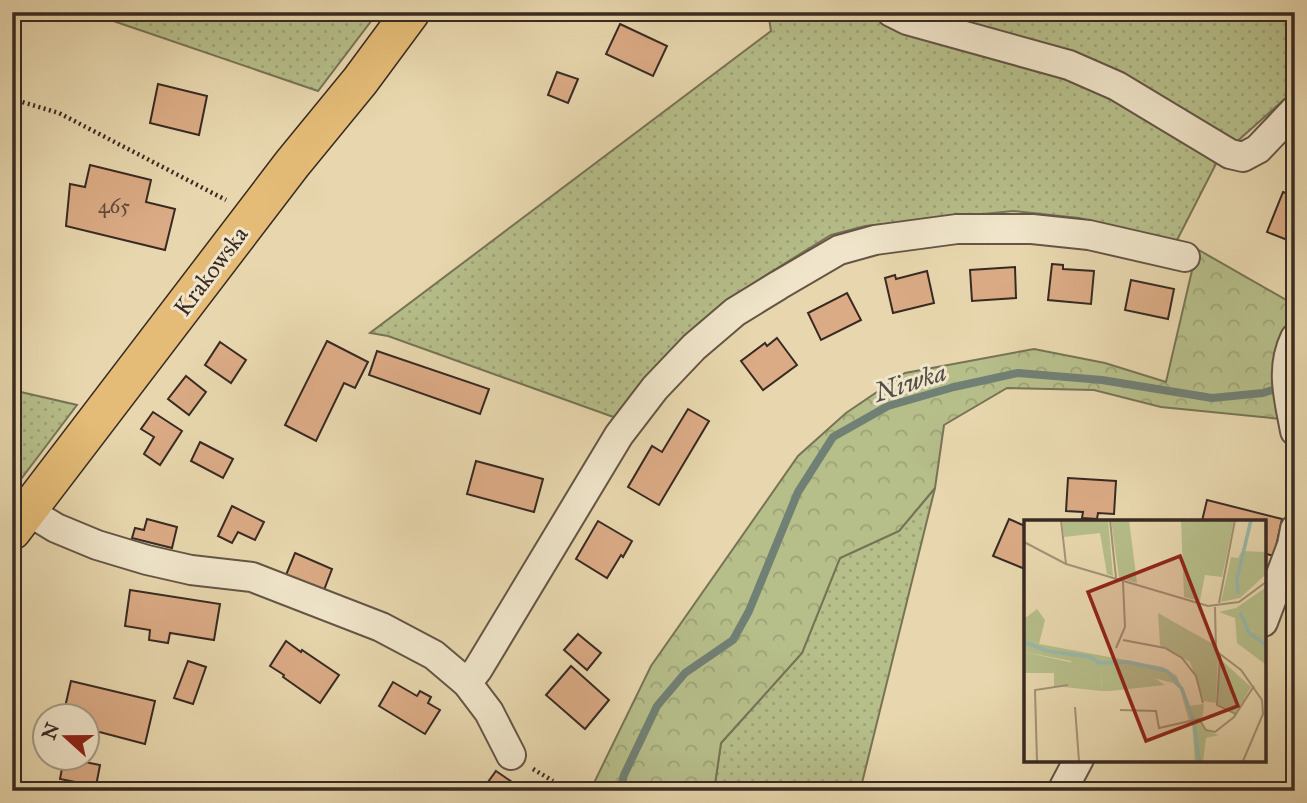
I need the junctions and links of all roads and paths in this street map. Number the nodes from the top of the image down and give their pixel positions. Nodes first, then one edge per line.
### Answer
1 (411, 12) edge
2 (891, 12) edge
3 (12, 99) edge
4 (1295, 110) edge
5 (254, 214) junction
6 (1185, 257) dead end
7 (1295, 338) edge
8 (1295, 431) edge
9 (20, 521) edge
10 (1295, 529) edge
11 (1265, 617) edge
12 (467, 683) junction
13 (511, 755) dead end
14 (1078, 761) edge
15 (1062, 791) edge

1 - 5 main road, Krakowska
2 - 4 lane
3 - 5 path
5 - 9 main road, Krakowska
6 - 12 lane
7 - 8 lane
9 - 12 lane
10 - 11 lane
12 - 13 lane
14 - 15 lane

